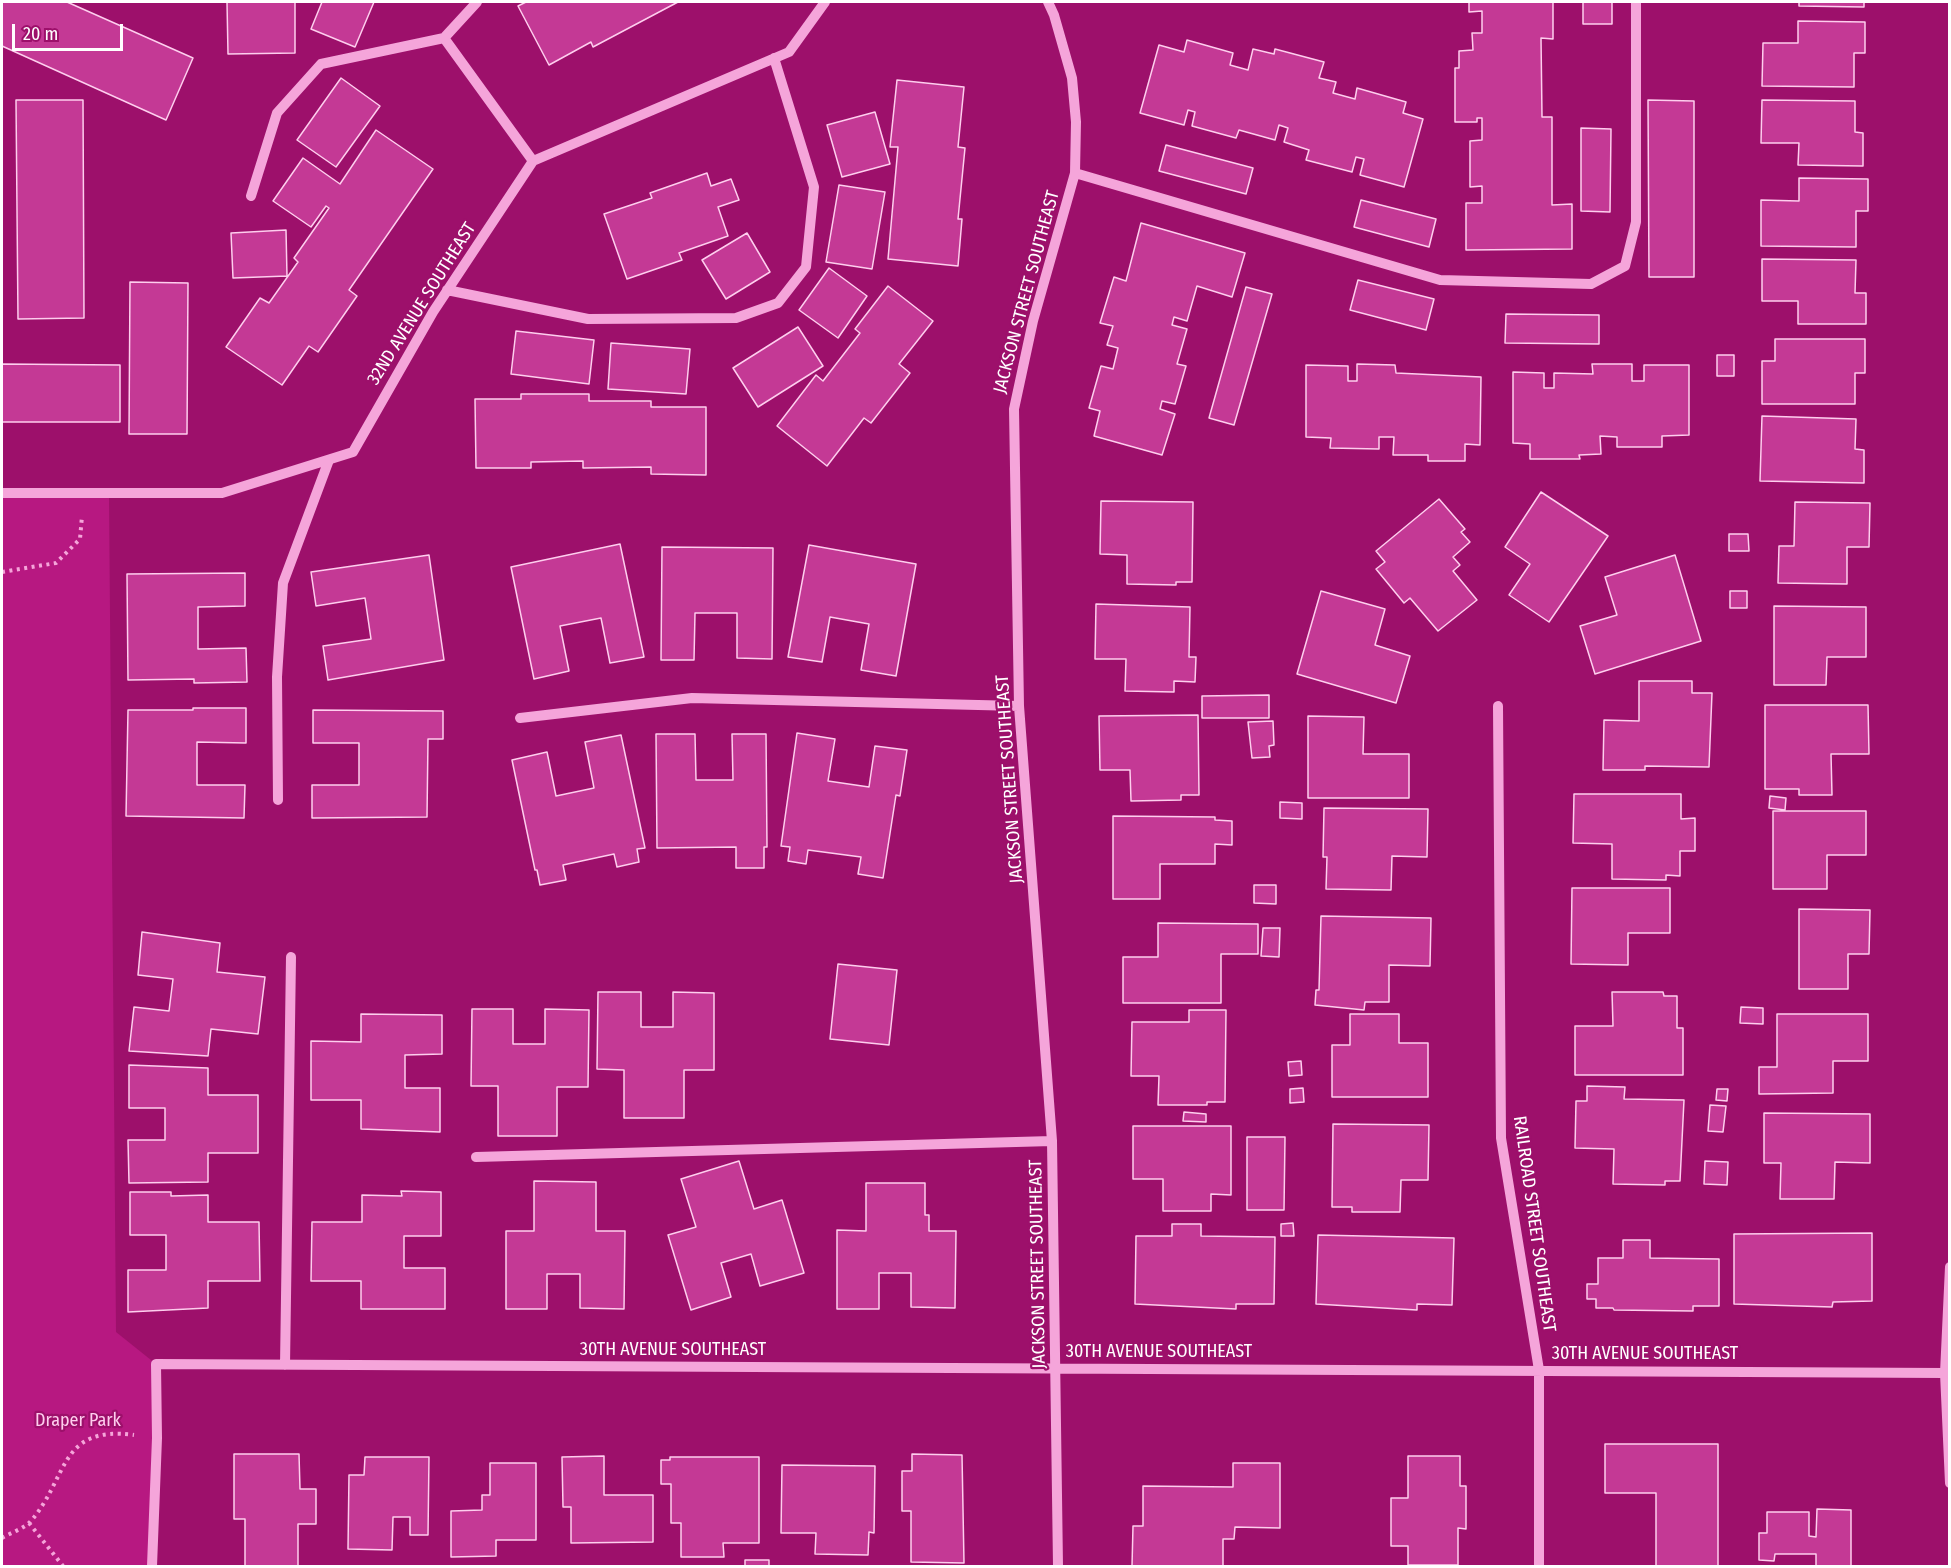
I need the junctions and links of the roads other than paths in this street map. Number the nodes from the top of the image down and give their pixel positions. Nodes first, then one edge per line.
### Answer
1 (477, 2) edge
2 (825, 2) edge
3 (1048, 2) edge
4 (1636, 2) edge
5 (444, 38) junction
6 (774, 58) junction
7 (533, 161) junction
8 (1075, 173) junction
9 (251, 196) dead end
10 (447, 290) junction
11 (329, 460) junction
12 (2, 493) edge
13 (1019, 706) junction
14 (1498, 706) dead end
15 (520, 718) dead end
16 (278, 800) dead end
17 (291, 957) dead end
18 (1052, 1141) junction
19 (476, 1157) dead end
20 (1950, 1267) edge
21 (285, 1365) junction
22 (1058, 1368) junction
23 (1539, 1371) junction
24 (1945, 1373) junction
25 (1950, 1483) edge
26 (152, 1566) edge
27 (1058, 1566) edge
28 (1539, 1566) edge

1 - 5 street
2 - 6 street
3 - 8 street, JACKSON STREET SOUTHEAST
4 - 8 street
5 - 7 street
5 - 9 street
6 - 7 street
6 - 10 street
7 - 10 street, 32ND AVENUE SOUTHEAST
8 - 13 street, JACKSON STREET SOUTHEAST
10 - 11 street, 32ND AVENUE SOUTHEAST
11 - 12 street, 32ND AVENUE SOUTHEAST
11 - 16 street
13 - 15 street
13 - 18 street, JACKSON STREET SOUTHEAST
14 - 23 street, RAILROAD STREET SOUTHEAST
17 - 21 street
18 - 19 street
18 - 22 street, JACKSON STREET SOUTHEAST
20 - 24 street
21 - 22 street, 30TH AVENUE SOUTHEAST
21 - 26 street, 30TH AVENUE SOUTHEAST
22 - 23 street, 30TH AVENUE SOUTHEAST
22 - 27 street, JACKSON STREET SOUTHEAST
23 - 24 street, 30TH AVENUE SOUTHEAST
23 - 28 street, RAILROAD STREET SOUTHEAST
24 - 25 street

